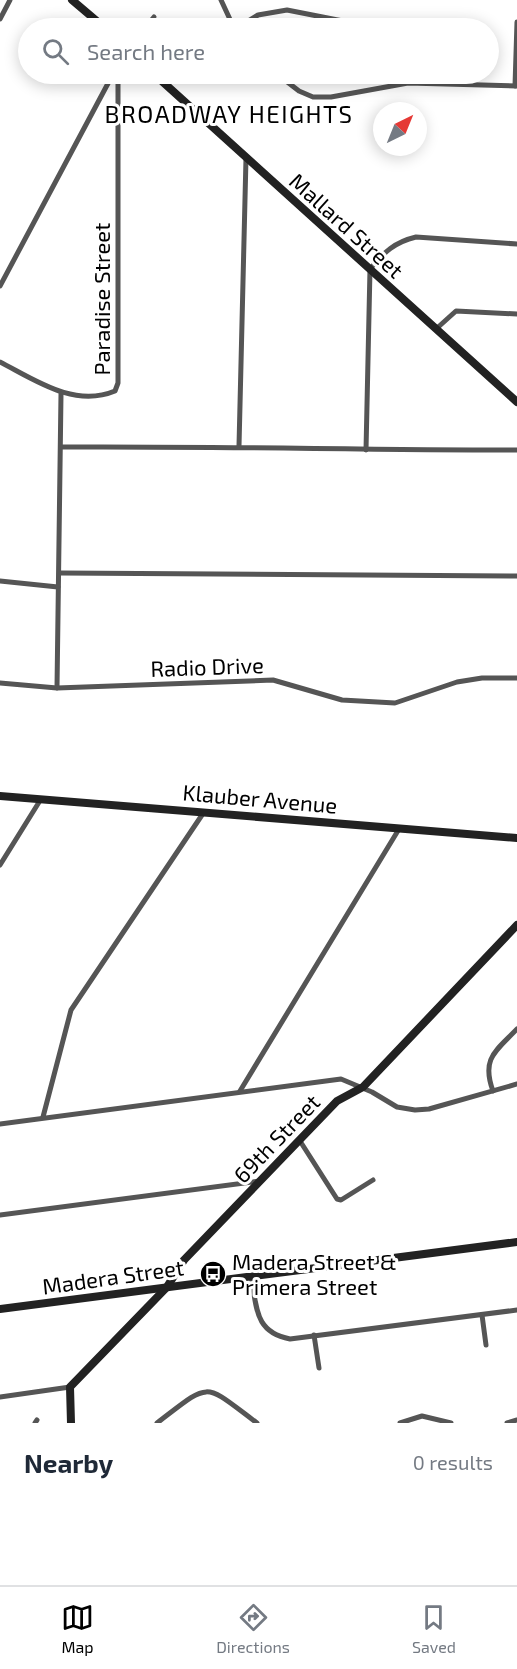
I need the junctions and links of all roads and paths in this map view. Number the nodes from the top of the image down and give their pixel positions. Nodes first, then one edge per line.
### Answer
1 (10, 0) edge
2 (72, 0) edge
3 (221, 0) edge
4 (93, 18) edge
5 (230, 18) edge
6 (253, 18) edge
7 (327, 18) edge
8 (0, 19) edge
9 (517, 22) edge
10 (108, 84) edge
11 (118, 84) edge
12 (165, 84) edge
13 (290, 84) edge
14 (402, 84) edge
15 (444, 84) edge
16 (516, 86) edge
17 (246, 158) junction
18 (517, 244) edge
19 (370, 269) junction
20 (0, 286) edge
21 (517, 314) edge
22 (436, 329) junction
23 (0, 362) edge
24 (61, 394) junction
25 (517, 402) edge
26 (240, 446) junction
27 (62, 447) junction
28 (366, 450) junction
29 (517, 450) edge
30 (60, 573) junction
31 (517, 576) edge
32 (0, 581) edge
33 (58, 587) junction
34 (517, 678) edge
35 (0, 683) edge
36 (57, 688) junction
37 (0, 796) edge
38 (41, 799) junction
39 (204, 811) junction
40 (399, 829) junction
41 (517, 838) edge
42 (0, 865) edge
43 (517, 925) edge
44 (517, 1029) edge
45 (517, 1083) edge
46 (363, 1087) junction
47 (240, 1091) junction
48 (493, 1091) junction
49 (43, 1117) junction
50 (0, 1124) edge
51 (300, 1141) junction
52 (373, 1180) dead end
53 (260, 1181) junction
54 (0, 1215) edge
55 (517, 1242) edge
56 (251, 1276) junction
57 (167, 1287) junction
58 (0, 1309) edge
59 (517, 1310) edge
60 (482, 1315) junction
61 (314, 1335) junction
62 (486, 1345) dead end
63 (319, 1368) dead end
64 (70, 1387) junction
65 (0, 1397) edge
66 (517, 1420) edge
67 (254, 1422) edge
68 (71, 1423) edge
69 (157, 1423) edge
70 (400, 1423) edge
71 (451, 1423) edge
72 (507, 1423) edge

1 - 8 street
2 - 4 street
3 - 5 street
6 - 7 street
9 - 16 street
10 - 20 street
11 - 24 street, Paradise Street
12 - 17 street, Mallard Street
13 - 14 street
15 - 16 street
17 - 19 street, Mallard Street
17 - 26 street
18 - 19 street
19 - 22 street, Mallard Street
19 - 28 street
21 - 22 street
22 - 25 street, Mallard Street
23 - 24 street
24 - 27 street, Paradise Street
26 - 27 street
26 - 28 street
27 - 30 street, Paradise Street
28 - 29 street
30 - 31 street
30 - 33 street, Paradise Street
32 - 33 street
33 - 36 street, Paradise Street
34 - 36 street, Radio Drive
35 - 36 street, Radio Drive
37 - 38 street, Klauber Avenue
38 - 39 street, Klauber Avenue
38 - 42 street
39 - 40 street, Klauber Avenue
39 - 49 street
40 - 41 street, Klauber Avenue
40 - 47 street
43 - 46 street, 69th Street
44 - 48 street
45 - 48 street
46 - 47 street
46 - 48 street
46 - 51 street, 69th Street
47 - 49 street
49 - 50 street
51 - 52 street
51 - 53 street, 69th Street
53 - 54 street
53 - 57 street, 69th Street
55 - 56 street, Madera Street
56 - 57 street, Madera Street
56 - 61 street
57 - 58 street, Madera Street
57 - 64 street, 69th Street
59 - 60 street
60 - 61 street
60 - 62 street
61 - 63 street
64 - 65 street
64 - 68 street
66 - 72 street
67 - 69 street
70 - 71 street

